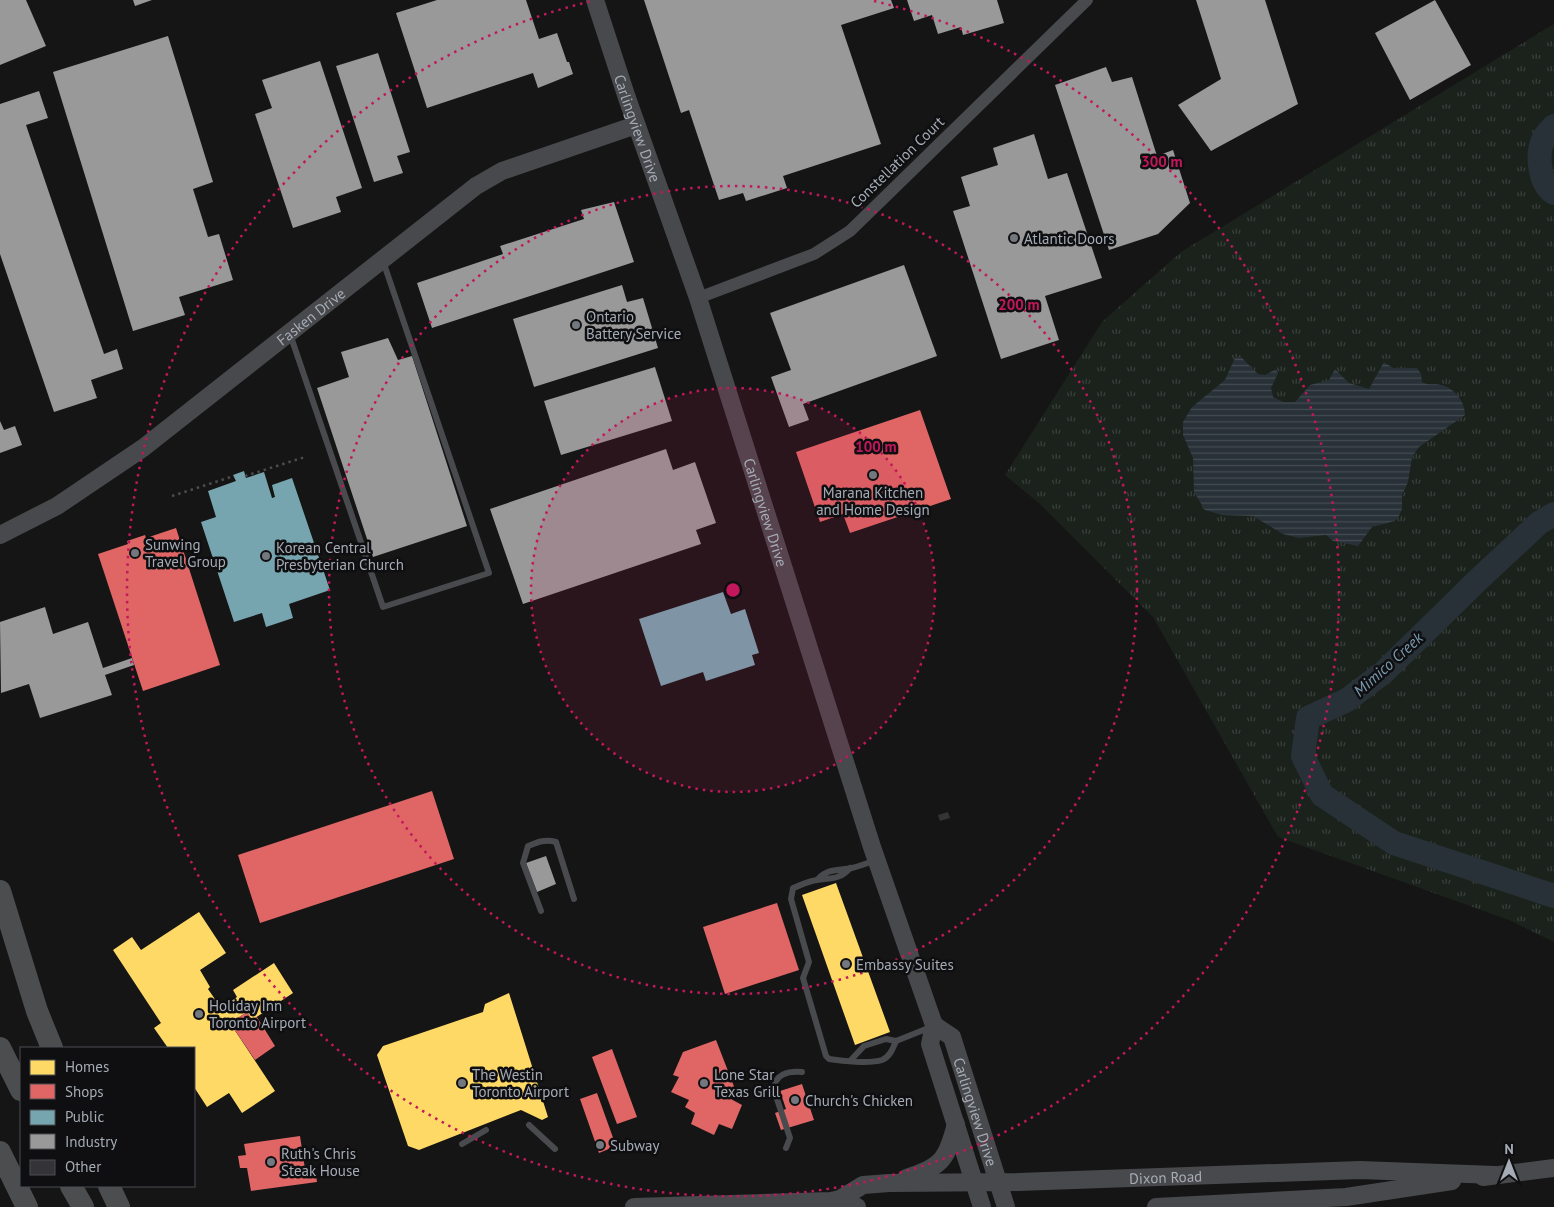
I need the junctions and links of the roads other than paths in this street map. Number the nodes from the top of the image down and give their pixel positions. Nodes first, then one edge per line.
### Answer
1 (595, 0) edge
2 (1087, 0) edge
3 (636, 125) junction
4 (382, 260) junction
5 (698, 298) junction
6 (289, 332) junction
7 (0, 535) edge
8 (876, 860) junction
9 (0, 891) edge
10 (574, 899) dead end
11 (541, 911) dead end
12 (934, 1025) junction
13 (896, 1041) junction
14 (52, 1047) edge
15 (0, 1048) edge
16 (850, 1061) junction
17 (802, 1072) dead end
18 (20, 1088) edge
19 (956, 1124) junction
20 (529, 1125) dead end
21 (486, 1130) dead end
22 (462, 1144) dead end
23 (786, 1148) dead end
24 (555, 1149) dead end
25 (0, 1152) edge
26 (1554, 1168) edge
27 (1495, 1175) junction
28 (974, 1182) junction
29 (998, 1182) junction
30 (889, 1183) junction
31 (72, 1187) edge
32 (109, 1187) edge
33 (840, 1199) junction
34 (1250, 1204) edge
35 (753, 1205) edge
36 (27, 1207) edge
37 (83, 1207) edge
38 (119, 1207) edge
39 (634, 1207) edge
40 (857, 1207) edge
41 (982, 1207) edge
42 (1006, 1207) edge
43 (1156, 1207) edge

1 - 3 main road, Carlingview Drive
2 - 5 street, Constellation Court
3 - 4 main road, Fasken Drive
3 - 5 main road, Carlingview Drive
4 - 6 main road, Fasken Drive
4 - 6 lane
5 - 8 main road, Carlingview Drive
6 - 7 main road, Fasken Drive
8 - 12 main road, Carlingview Drive
8 - 16 lane
9 - 14 highway
10 - 11 lane
12 - 13 lane
12 - 19 main road, Carlingview Drive
12 - 29 main road, Carlingview Drive
13 - 16 lane
13 - 16 lane
15 - 18 highway
17 - 23 lane
19 - 28 main road, Carlingview Drive
19 - 30 main road
20 - 24 lane
21 - 22 lane
25 - 36 highway
26 - 27 main road, Dixon Road
27 - 29 main road, Dixon Road
27 - 34 main road, Dixon Road
28 - 29 main road, Dixon Road
28 - 30 main road, Dixon Road
28 - 41 main road, Carlingview Drive
29 - 42 main road, Carlingview Drive
30 - 33 main road, Dixon Road
31 - 37 highway
32 - 38 highway
33 - 35 main road, Dixon Road
33 - 40 main road, Dixon Road
34 - 43 main road, Dixon Road
35 - 39 main road, Dixon Road

